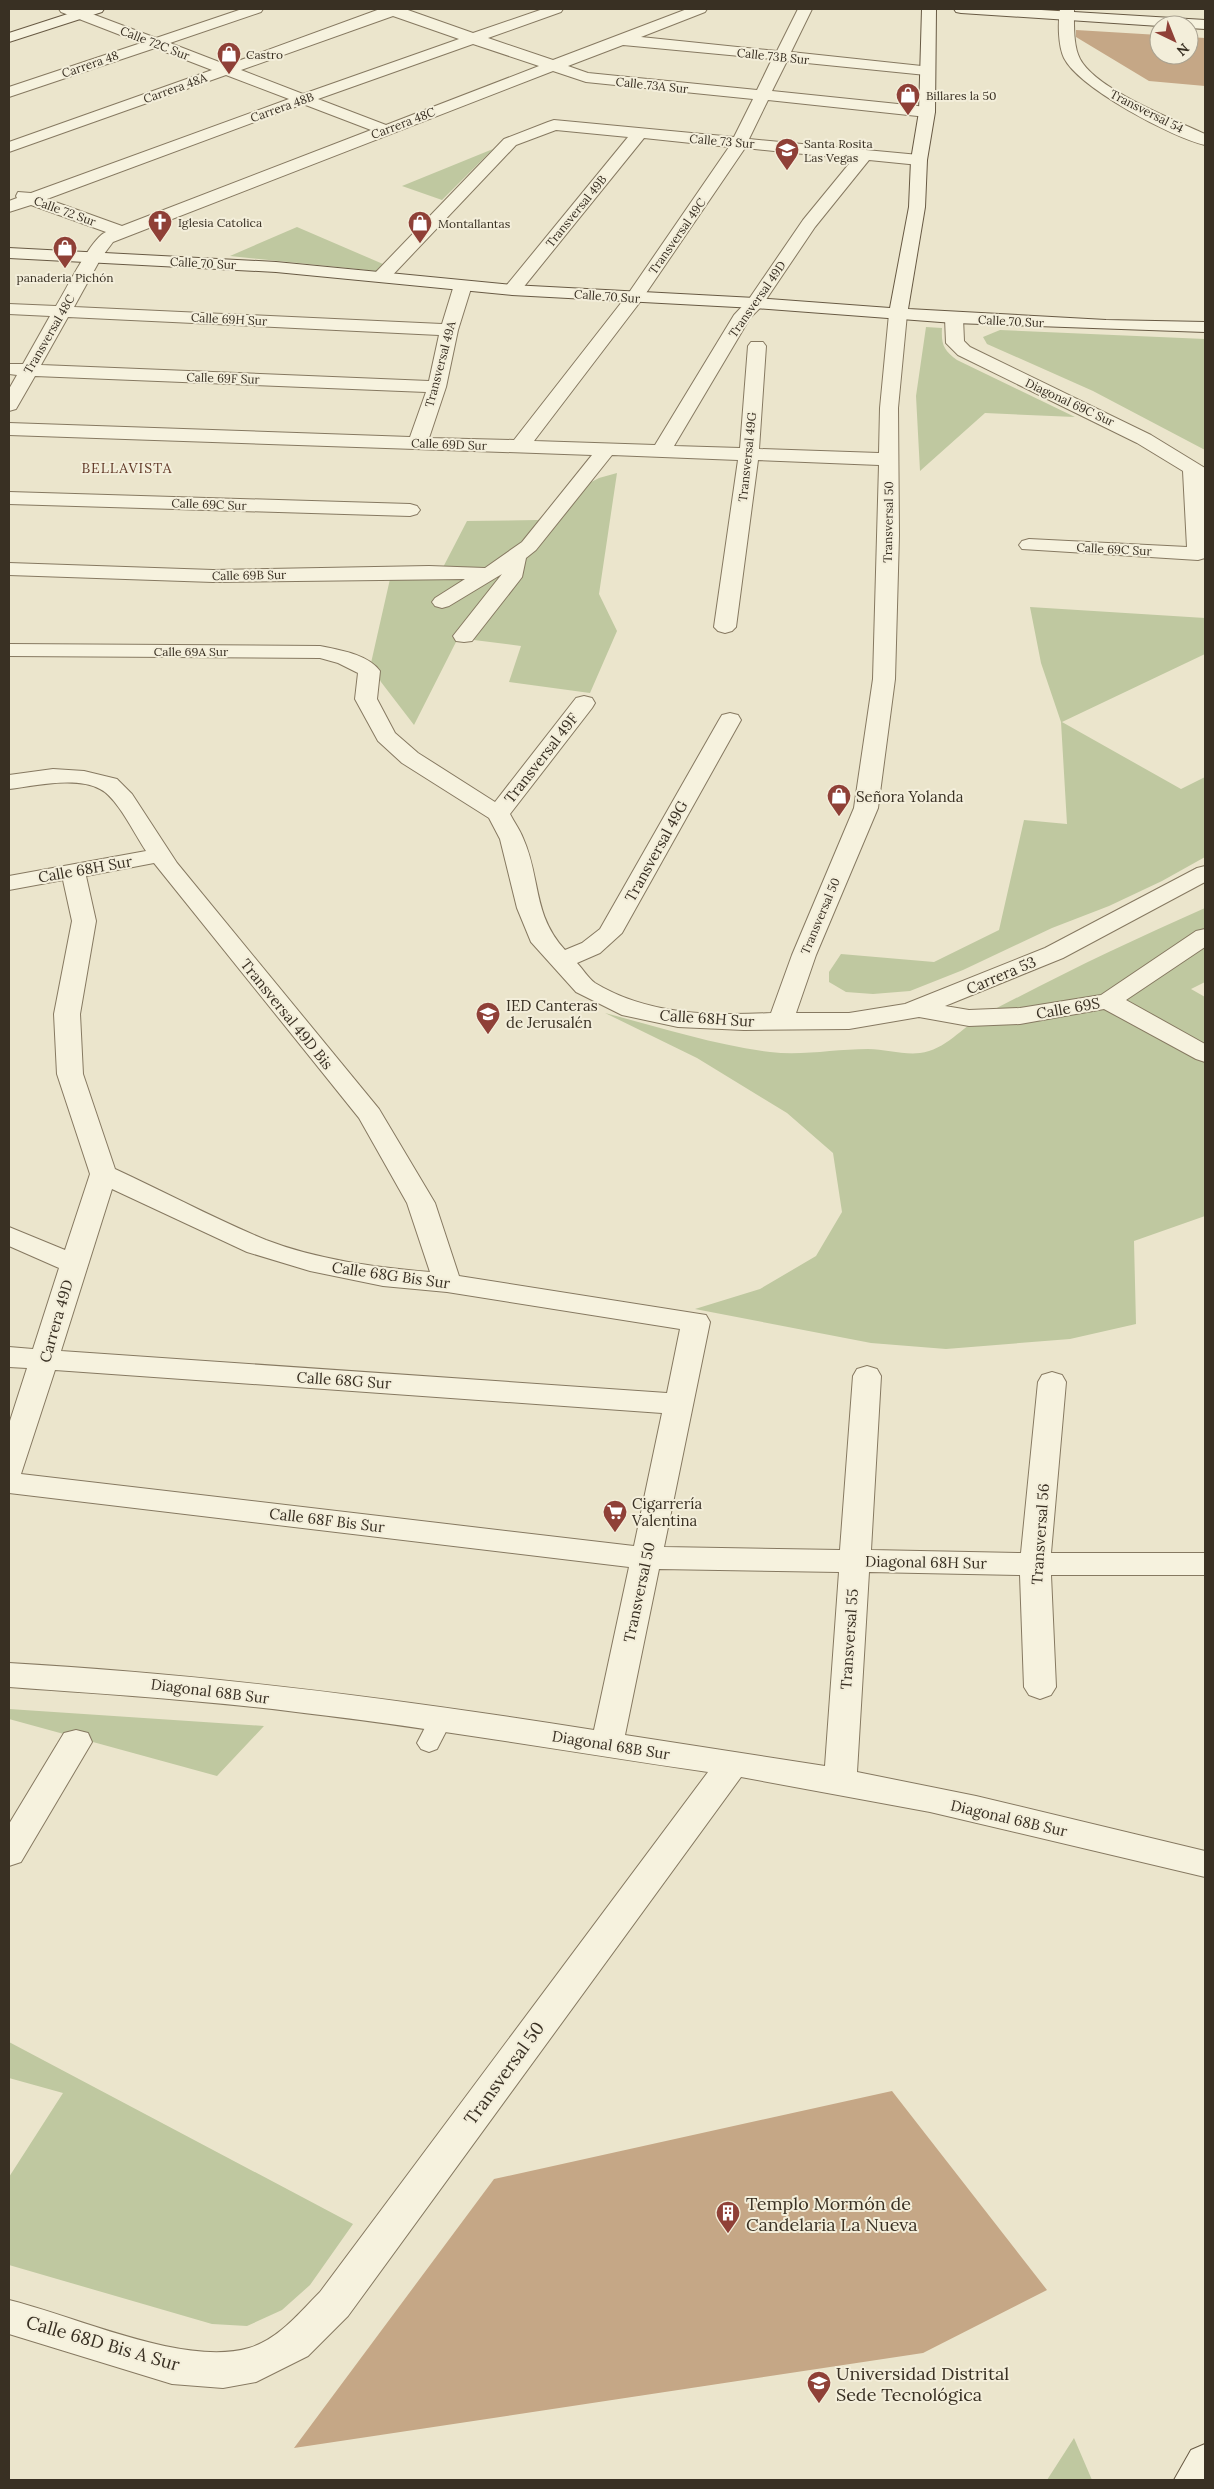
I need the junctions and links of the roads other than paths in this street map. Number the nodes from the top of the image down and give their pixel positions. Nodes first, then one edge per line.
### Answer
1 (97, 9) edge
2 (256, 9) edge
3 (392, 9) edge
4 (556, 9) edge
5 (700, 9) edge
6 (805, 9) edge
7 (929, 9) edge
8 (961, 9) edge
9 (1125, 9) edge
10 (73, 12) edge
11 (1067, 12) edge
12 (1205, 14) edge
13 (1205, 25) edge
14 (9, 38) edge
15 (472, 39) junction
16 (620, 40) junction
17 (154, 42) junction
18 (781, 57) junction
19 (553, 65) junction
20 (226, 69) junction
21 (926, 70) junction
22 (9, 92) edge
23 (762, 97) junction
24 (303, 98) junction
25 (927, 112) junction
26 (385, 130) junction
27 (640, 133) junction
28 (1205, 140) edge
29 (739, 142) junction
30 (9, 147) edge
31 (864, 155) junction
32 (919, 160) junction
33 (9, 190) edge
34 (31, 199) junction
35 (9, 208) edge
36 (114, 235) junction
37 (9, 253) edge
38 (92, 258) junction
39 (381, 277) junction
40 (462, 285) junction
41 (512, 290) junction
42 (634, 298) junction
43 (755, 303) junction
44 (9, 309) edge
45 (62, 312) junction
46 (898, 314) junction
47 (954, 318) junction
48 (1205, 327) edge
49 (449, 330) junction
50 (757, 346) dead end
51 (9, 369) edge
52 (29, 370) junction
53 (437, 387) junction
54 (9, 405) edge
55 (9, 428) edge
56 (417, 442) junction
57 (520, 446) junction
58 (608, 449) junction
59 (660, 451) junction
60 (749, 454) junction
61 (889, 458) junction
62 (1199, 472) edge
63 (9, 498) edge
64 (410, 510) dead end
65 (1029, 544) dead end
66 (516, 555) junction
67 (9, 569) edge
68 (490, 574) junction
69 (442, 602) dead end
70 (725, 627) dead end
71 (464, 636) dead end
72 (9, 650) edge
73 (584, 703) dead end
74 (730, 720) dead end
75 (9, 782) edge
76 (498, 814) junction
77 (160, 856) junction
78 (73, 871) junction
79 (1205, 874) edge
80 (9, 883) edge
81 (1205, 936) edge
82 (561, 961) junction
83 (1108, 1001) junction
84 (918, 1009) junction
85 (781, 1020) junction
86 (1205, 1054) edge
87 (103, 1174) junction
88 (9, 1236) edge
89 (72, 1263) junction
90 (447, 1283) junction
91 (696, 1322) joint
92 (9, 1357) edge
93 (46, 1358) junction
94 (867, 1376) dead end
95 (1052, 1382) dead end
96 (679, 1404) junction
97 (9, 1469) edge
98 (9, 1483) edge
99 (646, 1558) junction
100 (854, 1561) junction
101 (1035, 1564) junction
102 (1205, 1564) edge
103 (9, 1675) edge
104 (1040, 1687) dead end
105 (76, 1742) dead end
106 (607, 1745) junction
107 (733, 1763) junction
108 (840, 1781) junction
109 (9, 1853) edge
110 (1205, 1864) edge
111 (9, 2317) edge
112 (256, 2364) joint
113 (1205, 2463) edge
114 (1194, 2480) edge

1 - 10 street
2 - 17 street, Carrera 48
3 - 15 street, Calle 73A Sur
3 - 20 street, Carrera 48A
4 - 15 street, Carrera 48B
5 - 16 street, Carrera 48C
6 - 18 street, Transversal 49C
7 - 21 street, Transversal 50
8 - 11 street
9 - 12 street
10 - 14 street
10 - 17 street, Calle 72C Sur
11 - 13 street
11 - 28 street, Transversal 54
15 - 19 street, Calle 73A Sur
15 - 24 street, Carrera 48B
16 - 18 street, Calle 73B Sur
16 - 19 street, Carrera 48C
17 - 20 street, Calle 72C Sur
17 - 22 street, Carrera 48
18 - 21 street, Calle 73B Sur
18 - 23 street, Transversal 49C
19 - 23 street, Calle 73A Sur
19 - 26 street, Carrera 48C
20 - 24 street, Calle 72C Sur
20 - 30 street, Carrera 48A
21 - 25 street, Transversal 50
23 - 25 street, Calle 73A Sur
23 - 29 street, Transversal 49C
24 - 26 street, Calle 72C Sur
24 - 34 street, Carrera 48B
25 - 32 street, Transversal 50
26 - 36 street, Carrera 48C
27 - 29 street, Calle 73 Sur
27 - 39 street, Calle 73 Sur
27 - 41 street, Transversal 49B
29 - 31 street, Calle 73 Sur
29 - 42 street, Transversal 49C
31 - 32 street, Calle 73 Sur
31 - 43 street, Transversal 49D
32 - 46 street, Transversal 50
33 - 34 street, Calle 72 Sur
34 - 35 street, Carrera 48B
34 - 36 street, Calle 72 Sur
36 - 38 street, Transversal 48C
37 - 38 street, Calle 70 Sur
38 - 39 street, Calle 70 Sur
38 - 45 street, Transversal 48C
39 - 40 street, Calle 70 Sur
40 - 41 street, Calle 70 Sur
40 - 49 street, Transversal 49A
41 - 42 street, Calle 70 Sur
42 - 43 street, Calle 70 Sur
42 - 57 street, Transversal 49C
43 - 46 street, Calle 70 Sur
43 - 59 street, Transversal 49D
44 - 45 street, Calle 69H Sur
45 - 49 street, Calle 69H Sur
45 - 52 street, Transversal 48C
46 - 47 street, Calle 70 Sur
46 - 61 street, Transversal 50
47 - 48 street, Calle 70 Sur
47 - 62 street, Diagonal 69C Sur
49 - 53 street, Transversal 49A
50 - 60 street, Transversal 49G
51 - 52 street, Calle 69F Sur
52 - 53 street, Calle 69F Sur
52 - 54 street, Transversal 48C
53 - 56 street, Transversal 49A
55 - 56 street, Calle 69D Sur
56 - 57 street, Calle 69D Sur
57 - 58 street, Calle 69D Sur
58 - 59 street, Calle 69D Sur
58 - 66 street
59 - 60 street, Calle 69D Sur
60 - 61 street, Calle 69D Sur
60 - 70 street, Transversal 49G
61 - 85 street, Transversal 50
62 - 65 street, Calle 69C Sur
63 - 64 street, Calle 69C Sur
66 - 68 street
66 - 71 street
67 - 68 street, Calle 69B Sur
68 - 69 street
72 - 76 street, Calle 69A Sur
73 - 76 street, Transversal 49F
74 - 82 street, Transversal 49G
75 - 77 street, Transversal 49D Bis
76 - 82 street, Calle 68H Sur
77 - 78 street, Calle 68H Sur
77 - 90 street, Transversal 49D Bis
78 - 80 street, Calle 68H Sur
78 - 87 street
79 - 84 street, Carrera 53
81 - 83 street
82 - 85 street, Calle 68H Sur
83 - 84 street, Calle 69S
83 - 86 street, Calle 69S
84 - 85 street, Carrera 53
87 - 89 street, Carrera 49D
87 - 90 street, Calle 68G Bis Sur
88 - 89 street
89 - 93 street, Carrera 49D
90 - 91 street, Calle 68G Bis Sur
91 - 96 street, Transversal 50
92 - 93 street, Calle 68G Sur
93 - 96 street, Calle 68G Sur
93 - 97 street, Carrera 49D
94 - 100 street, Transversal 55
95 - 101 street, Transversal 56
96 - 99 street, Transversal 50
98 - 99 street, Calle 68F Bis Sur
99 - 100 street, Diagonal 68H Sur
99 - 106 street, Transversal 50
100 - 101 street, Diagonal 68H Sur
100 - 108 street, Transversal 55
101 - 102 street, Diagonal 68H Sur
101 - 104 street, Transversal 56
103 - 106 street, Diagonal 68B Sur
105 - 109 street
106 - 107 street, Diagonal 68B Sur
107 - 108 street, Diagonal 68B Sur
107 - 112 street, Transversal 50
108 - 110 street, Diagonal 68B Sur
111 - 112 street, Calle 68D Bis A Sur
113 - 114 street

